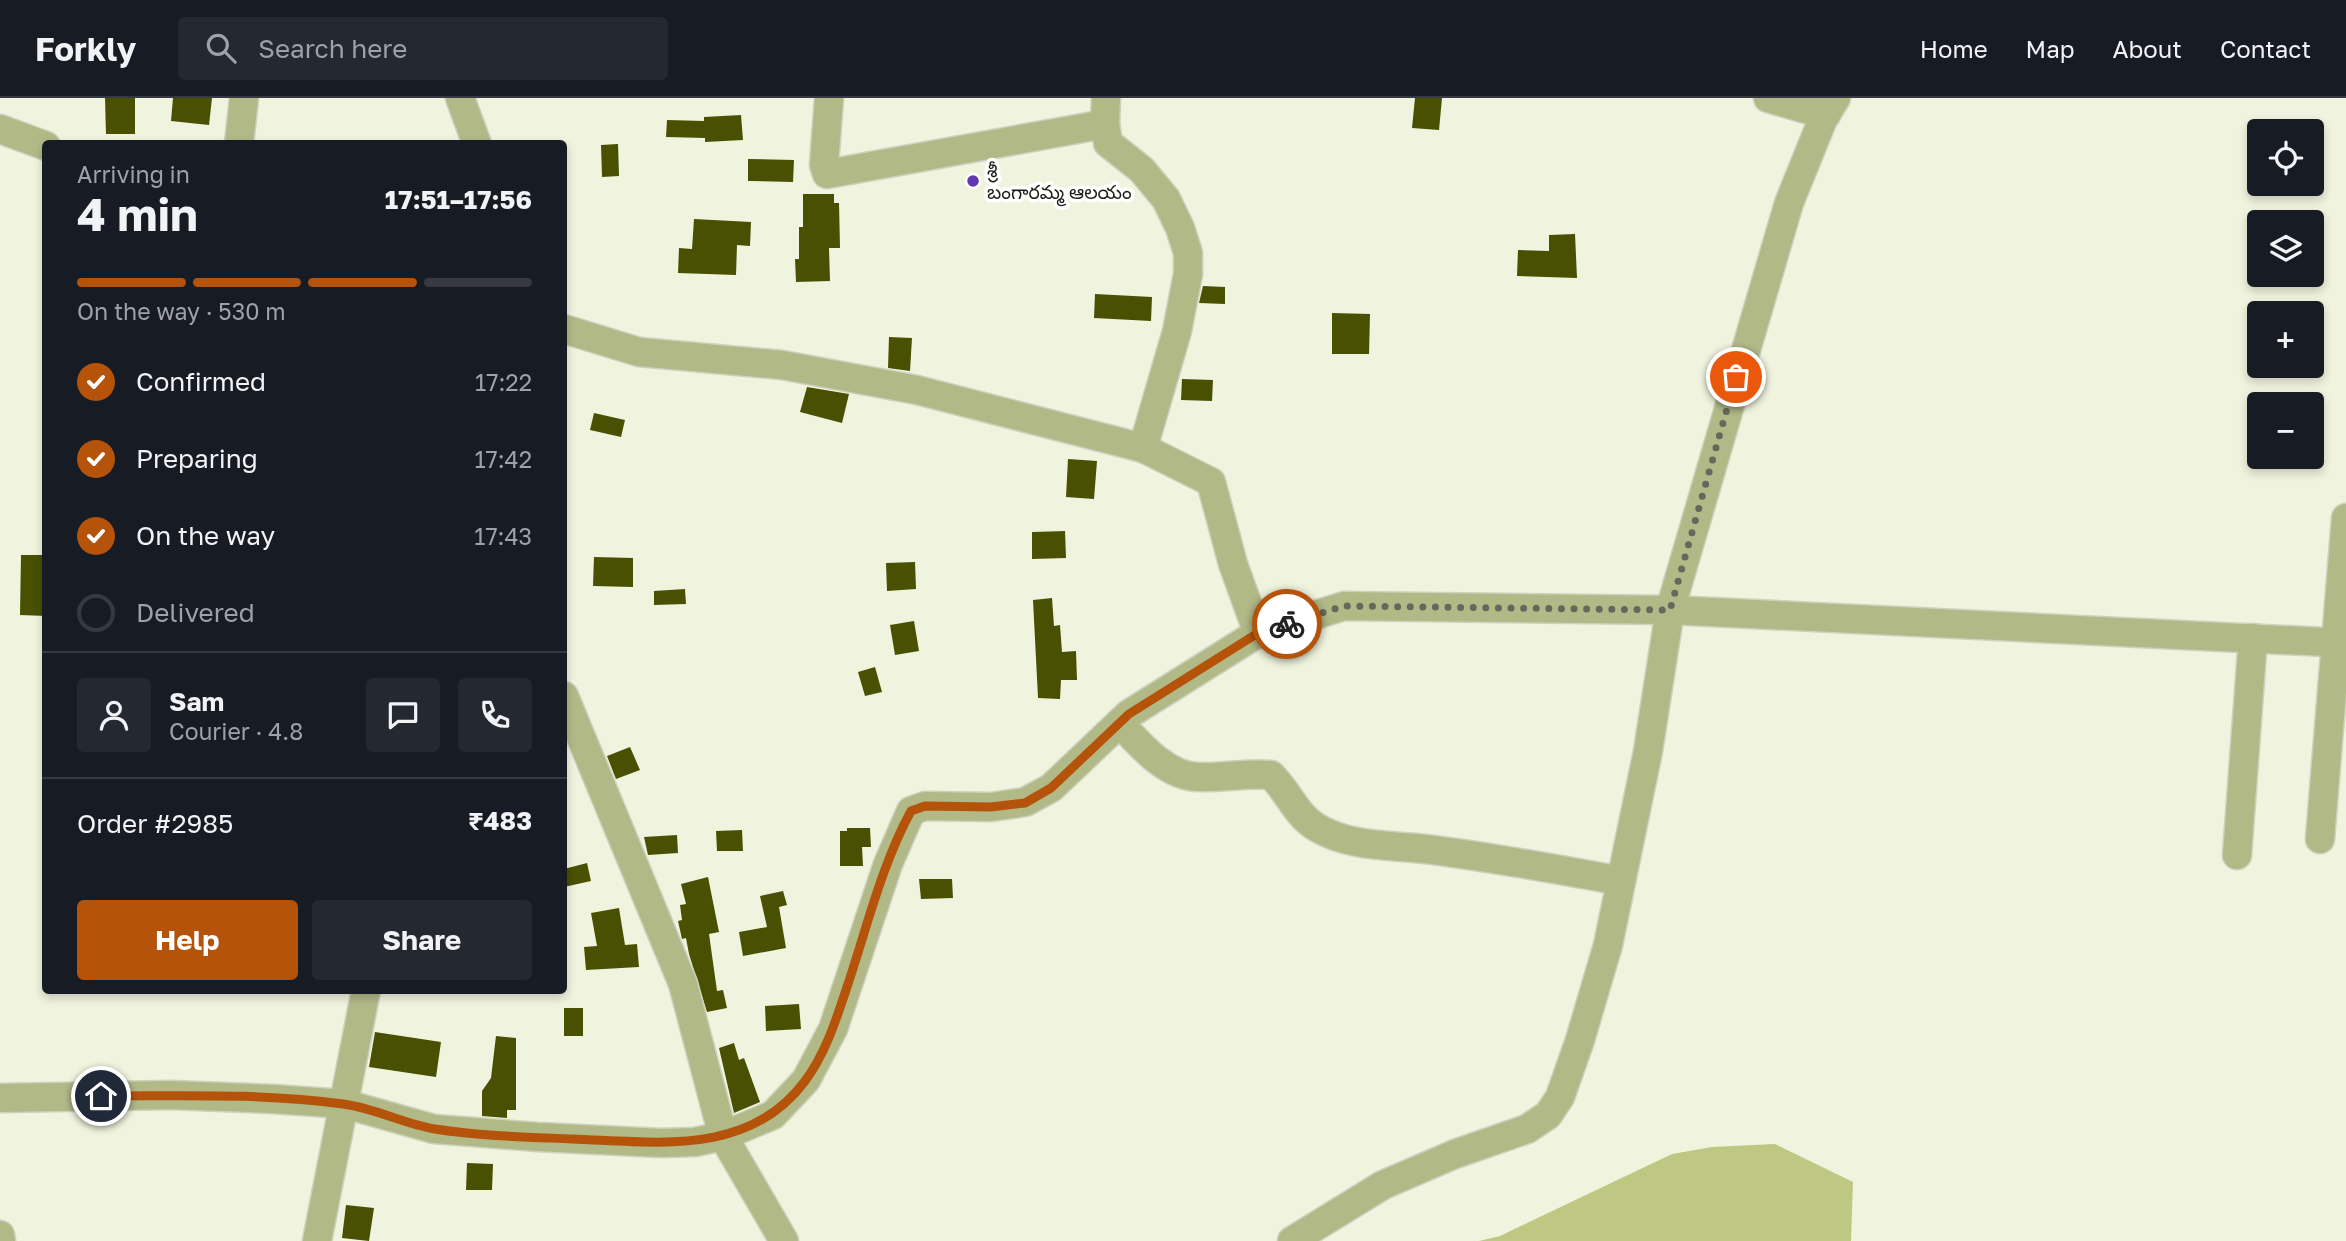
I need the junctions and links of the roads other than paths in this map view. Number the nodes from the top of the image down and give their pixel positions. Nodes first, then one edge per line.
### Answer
1 (244, 98) edge
2 (460, 98) edge
3 (829, 98) edge
4 (1768, 98) edge
5 (1831, 106) edge
6 (1105, 111) edge
7 (0, 129) edge
8 (239, 140) edge
9 (476, 140) edge
10 (42, 145) edge
11 (567, 330) edge
12 (1143, 448) junction
13 (2346, 518) edge
14 (1670, 610) junction
15 (1258, 633) junction
16 (2253, 638) junction
17 (2340, 643) edge
18 (567, 703) edge
19 (1119, 723) junction
20 (2319, 839) dead end
21 (2237, 855) dead end
22 (1621, 881) junction
23 (365, 994) edge
24 (0, 1098) edge
25 (345, 1104) junction
26 (723, 1136) junction
27 (0, 1235) edge
28 (783, 1240) edge
29 (1, 1241) edge
30 (317, 1241) edge
31 (1292, 1241) edge

1 - 8 street
2 - 9 street
3 - 6 street
4 - 5 street
5 - 14 street
6 - 12 street
7 - 10 street
11 - 12 street
12 - 15 street
13 - 17 street
14 - 15 street
14 - 16 street
14 - 22 street
15 - 19 street
16 - 17 street
16 - 21 street
17 - 20 street
18 - 26 street
19 - 22 street
19 - 26 street
22 - 31 street
23 - 25 street
24 - 25 street
25 - 26 street
25 - 30 street
26 - 28 street
27 - 29 street

